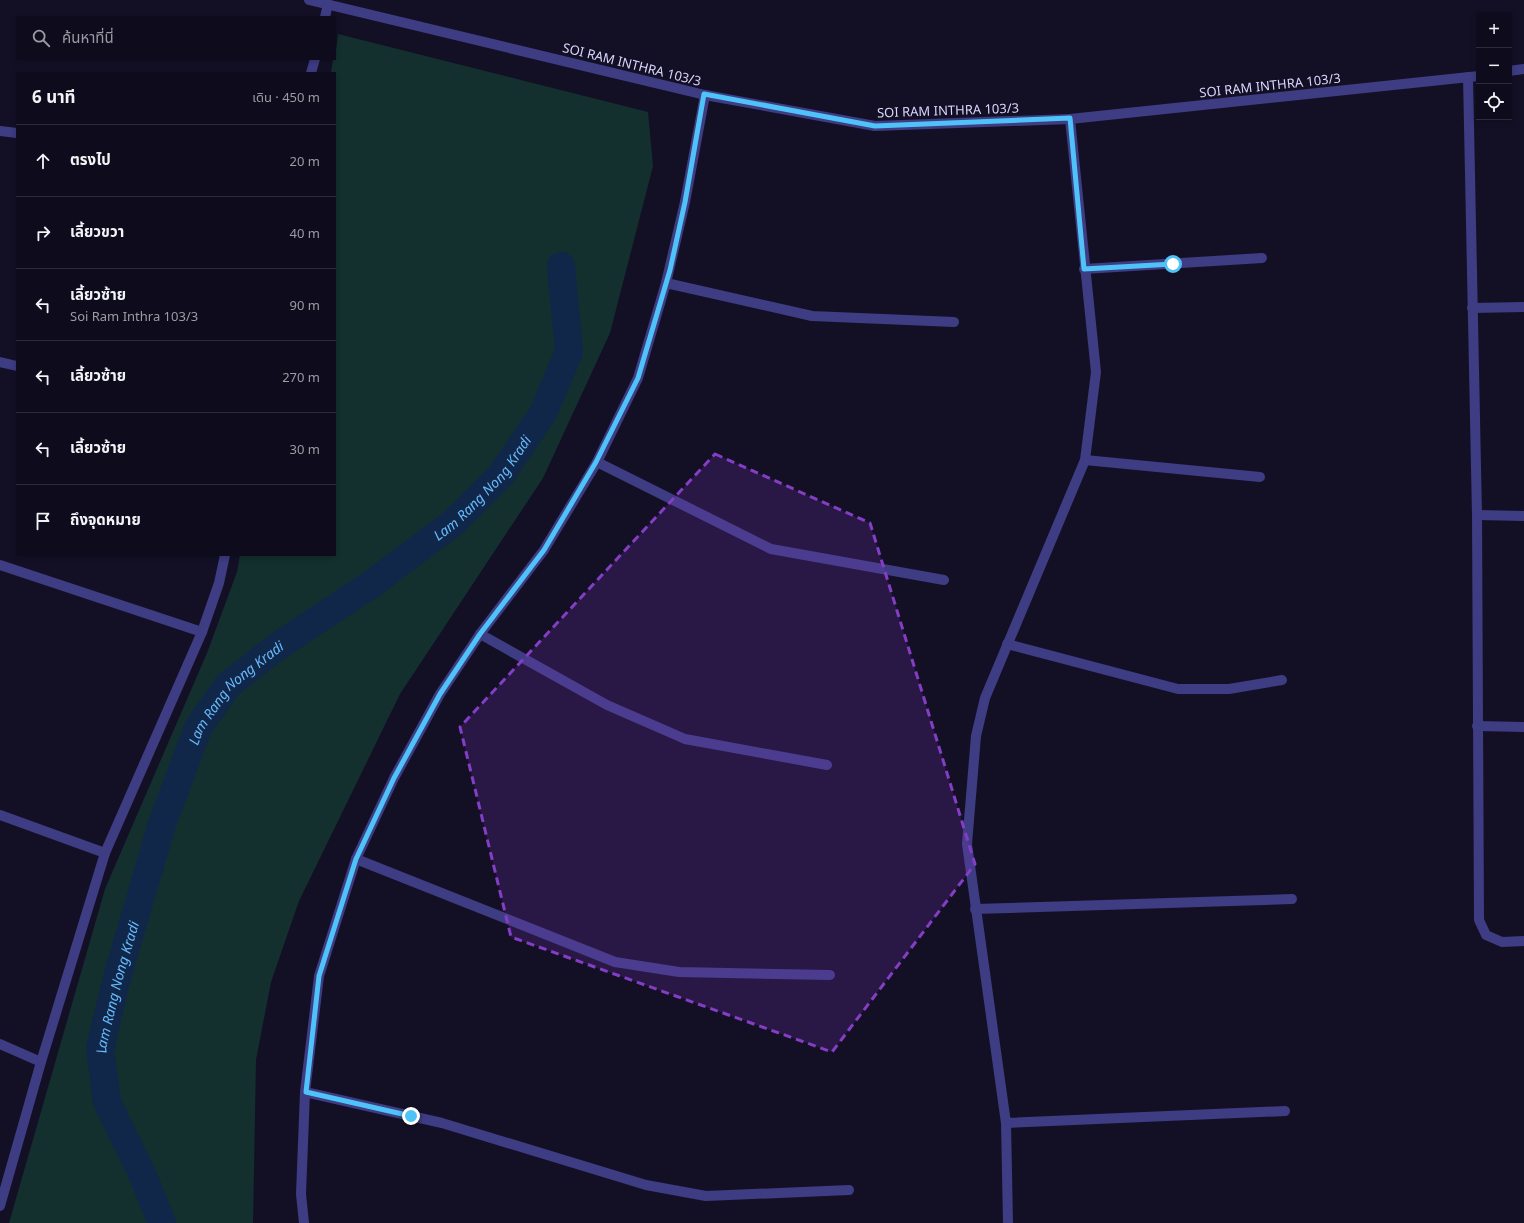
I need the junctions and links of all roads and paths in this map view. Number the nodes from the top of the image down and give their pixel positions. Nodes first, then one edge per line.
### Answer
1 (309, 0) edge
2 (328, 4) junction
3 (325, 16) edge
4 (315, 60) edge
5 (1524, 69) edge
6 (1512, 71) edge
7 (311, 72) edge
8 (1476, 76) edge
9 (1468, 77) junction
10 (704, 94) junction
11 (1070, 118) junction
12 (0, 131) edge
13 (16, 133) edge
14 (1262, 258) dead end
15 (1084, 269) junction
16 (666, 283) junction
17 (1524, 307) edge
18 (1472, 308) junction
19 (954, 322) dead end
20 (0, 362) edge
21 (16, 366) edge
22 (1085, 460) junction
23 (596, 462) junction
24 (1260, 477) dead end
25 (1477, 516) junction
26 (1524, 516) edge
27 (225, 556) edge
28 (0, 565) edge
29 (944, 580) dead end
30 (202, 632) junction
31 (480, 634) junction
32 (1007, 644) junction
33 (1282, 680) dead end
34 (1477, 726) junction
35 (1524, 727) edge
36 (827, 765) dead end
37 (0, 815) edge
38 (105, 853) junction
39 (356, 859) junction
40 (1292, 899) dead end
41 (975, 909) junction
42 (1524, 942) edge
43 (830, 975) dead end
44 (0, 1044) edge
45 (41, 1062) junction
46 (306, 1092) junction
47 (1285, 1111) dead end
48 (1006, 1123) junction
49 (849, 1190) dead end
50 (0, 1206) edge
51 (304, 1223) edge
52 (1008, 1223) edge

1 - 2 street, SOI RAM INTHRA 103/3
2 - 3 street
2 - 10 street, SOI RAM INTHRA 103/3
4 - 7 street
5 - 6 street
8 - 9 street, SOI RAM INTHRA 103/3
9 - 11 street, SOI RAM INTHRA 103/3
9 - 18 street
10 - 11 street, SOI RAM INTHRA 103/3
10 - 16 street
11 - 15 street
12 - 13 street
14 - 15 street
15 - 22 street
16 - 19 street
16 - 23 street
17 - 18 street
18 - 25 street
20 - 21 street
22 - 24 street
22 - 32 street
23 - 29 street
23 - 31 street
25 - 26 street
25 - 34 street
27 - 30 street
28 - 30 street
30 - 38 street
31 - 36 street
31 - 39 street
32 - 33 street
32 - 41 street
34 - 35 street
34 - 42 street
37 - 38 street
38 - 45 street
39 - 43 street
39 - 46 street
40 - 41 street
41 - 48 street
44 - 45 street
45 - 50 street
46 - 49 street
46 - 51 street
47 - 48 street
48 - 52 street

